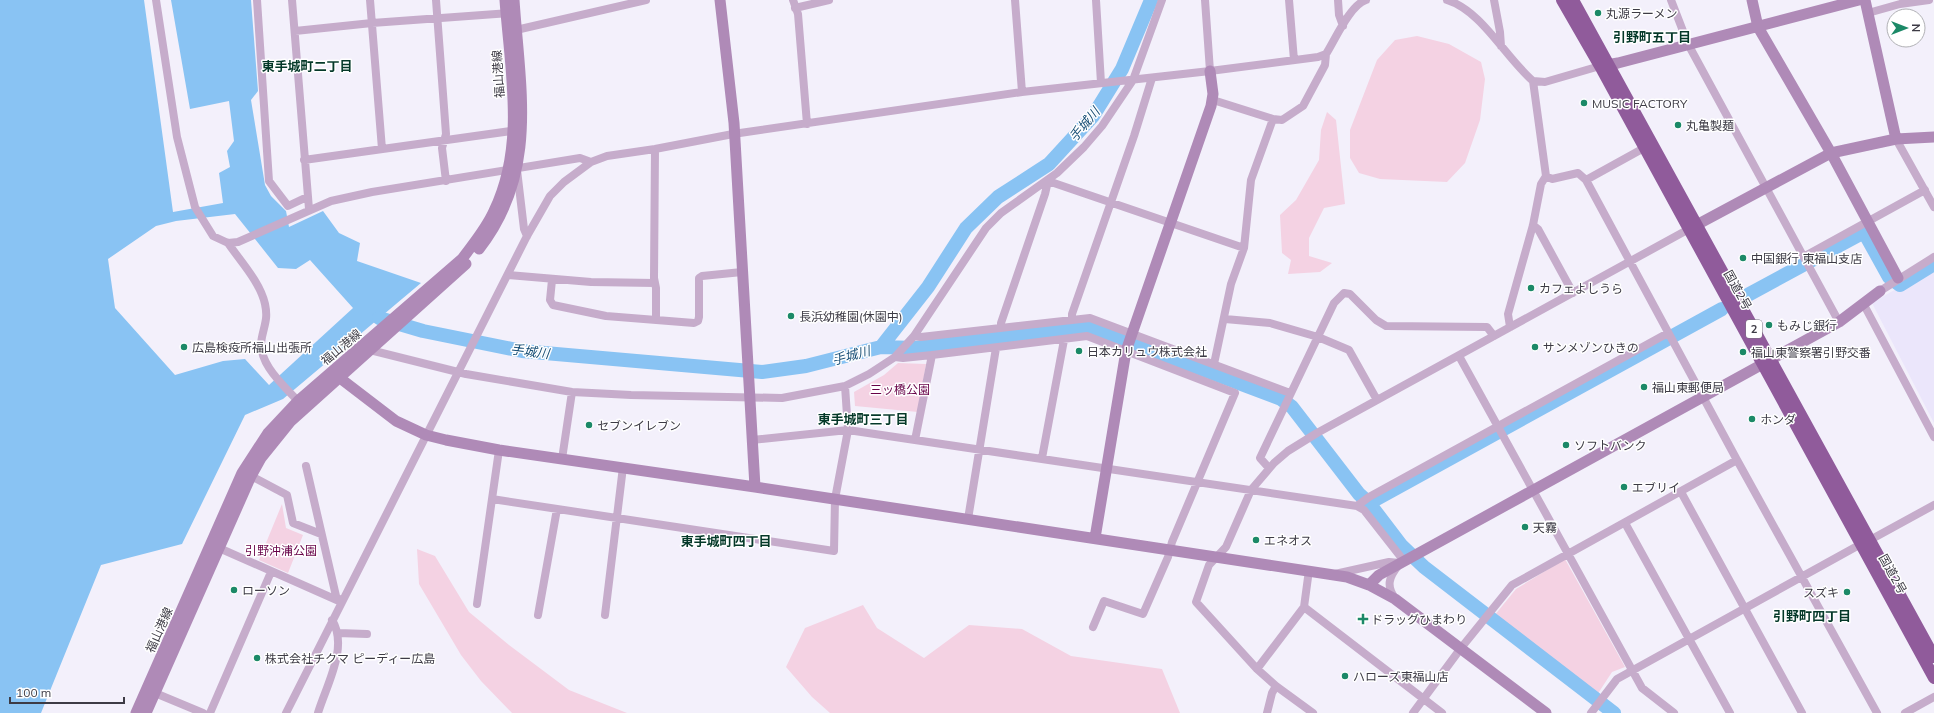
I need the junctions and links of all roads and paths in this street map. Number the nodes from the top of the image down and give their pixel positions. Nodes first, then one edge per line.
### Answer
1 (156, 0) edge
2 (257, 0) edge
3 (292, 0) edge
4 (370, 0) edge
5 (436, 0) edge
6 (505, 0) edge
7 (514, 0) edge
8 (646, 0) edge
9 (720, 0) edge
10 (829, 0) edge
11 (1016, 0) edge
12 (1096, 0) edge
13 (1162, 0) edge
14 (1204, 0) edge
15 (1289, 0) edge
16 (1338, 0) edge
17 (1366, 0) edge
18 (1447, 0) edge
19 (1494, 0) edge
20 (1562, 0) edge
21 (1573, 0) edge
22 (1671, 0) edge
23 (1752, 0) edge
24 (1859, 0) edge
25 (1865, 0) edge
26 (1929, 0) edge
27 (798, 4) edge
28 (1868, 12) junction
29 (510, 13) junction
30 (438, 20) junction
31 (372, 23) junction
32 (1343, 26) junction
33 (1758, 27) junction
34 (516, 30) junction
35 (295, 31) junction
36 (1688, 44) junction
37 (1501, 46) junction
38 (1326, 54) junction
39 (1294, 60) junction
40 (1604, 65) junction
41 (1210, 72) junction
42 (1152, 78) junction
43 (1131, 80) junction
44 (1533, 81) junction
45 (1103, 83) junction
46 (1022, 92) junction
47 (1213, 100) junction
48 (1274, 119) junction
49 (807, 124) junction
50 (518, 130) junction
51 (733, 134) junction
52 (1934, 137) edge
53 (1896, 139) junction
54 (444, 140) junction
55 (1644, 148) junction
56 (382, 149) junction
57 (655, 149) junction
58 (1831, 153) junction
59 (304, 160) junction
60 (591, 162) junction
61 (512, 170) junction
62 (1546, 176) junction
63 (1586, 180) junction
64 (446, 181) junction
65 (1048, 181) junction
66 (1766, 187) junction
67 (1925, 190) junction
68 (307, 197) junction
69 (1111, 202) junction
70 (1934, 207) edge
71 (309, 210) junction
72 (1868, 222) junction
73 (1171, 223) junction
74 (1533, 225) junction
75 (1693, 227) junction
76 (527, 236) junction
77 (228, 243) junction
78 (1244, 248) junction
79 (1934, 257) edge
80 (1807, 260) junction
81 (1630, 262) junction
82 (742, 272) junction
83 (508, 275) junction
84 (552, 280) junction
85 (1896, 280) junction
86 (655, 283) junction
87 (1880, 291) joint
88 (1573, 293) junction
89 (1863, 303) junction
90 (656, 319) junction
91 (1225, 319) junction
92 (1072, 320) junction
93 (1839, 322) junction
94 (1510, 327) junction
95 (1001, 328) junction
96 (1132, 335) junction
97 (1494, 336) junction
98 (1670, 336) junction
99 (1318, 337) junction
100 (912, 339) junction
101 (1064, 340) junction
102 (370, 347) junction
103 (996, 348) junction
104 (1127, 350) junction
105 (932, 355) junction
106 (896, 356) junction
107 (1459, 356) junction
108 (1767, 363) junction
109 (1214, 364) junction
110 (459, 369) junction
111 (336, 375) junction
112 (845, 386) junction
113 (572, 392) junction
114 (1289, 395) junction
115 (749, 397) junction
116 (1704, 398) junction
117 (296, 399) junction
118 (1377, 400) junction
119 (848, 430) junction
120 (1500, 430) junction
121 (426, 435) junction
122 (1934, 437) edge
123 (752, 440) junction
124 (915, 440) junction
125 (979, 449) junction
126 (499, 450) junction
127 (1042, 458) junction
128 (562, 459) junction
129 (1737, 460) junction
130 (306, 466) dead end
131 (622, 468) junction
132 (1269, 468) junction
133 (1107, 469) junction
134 (251, 476) junction
135 (1197, 482) junction
136 (755, 486) junction
137 (1251, 490) junction
138 (1533, 491) junction
139 (1681, 492) junction
140 (492, 499) junction
141 (836, 499) junction
142 (1363, 502) junction
143 (1934, 505) edge
144 (557, 509) junction
145 (616, 518) junction
146 (968, 519) junction
147 (1625, 523) junction
148 (321, 534) junction
149 (1095, 538) junction
150 (1866, 542) junction
151 (219, 548) junction
152 (1170, 550) junction
153 (1566, 553) junction
154 (1217, 557) junction
155 (1407, 559) junction
156 (1309, 570) junction
157 (271, 572) junction
158 (1334, 575) junction
159 (1802, 576) junction
160 (1369, 584) junction
161 (1395, 599) junction
162 (341, 602) junction
163 (477, 604) dead end
164 (1304, 607) junction
165 (1745, 608) junction
166 (538, 615) dead end
167 (605, 615) dead end
168 (332, 620) junction
169 (1093, 627) dead end
170 (338, 633) junction
171 (367, 634) dead end
172 (1689, 639) junction
173 (1461, 648) junction
174 (1934, 657) edge
175 (1257, 669) junction
176 (1632, 670) junction
177 (1934, 678) edge
178 (1276, 686) junction
179 (155, 693) junction
180 (1934, 697) edge
181 (1424, 699) junction
182 (136, 713) edge
183 (146, 713) edge
184 (203, 713) edge
185 (210, 713) edge
186 (286, 713) edge
187 (318, 713) edge
188 (1267, 713) edge
189 (1313, 713) edge
190 (1413, 713) edge
191 (1442, 713) edge
192 (1546, 713) edge
193 (1591, 713) edge
194 (1674, 713) edge
195 (1730, 713) edge
196 (1802, 713) edge
197 (1878, 713) edge
198 (1905, 713) edge

1 - 77 street
2 - 68 street
3 - 35 street
4 - 31 street
5 - 30 street
6 - 29 street, 福山港線
7 - 29 street, 福山港線
8 - 34 street
9 - 51 street
10 - 27 street
11 - 46 street
12 - 45 street
13 - 43 street
14 - 41 street
15 - 39 street
16 - 32 street
17 - 32 street
18 - 37 street
19 - 37 street
20 - 40 highway, 国道2号 / 2
21 - 40 highway, 国道2号 / 2
22 - 36 street
23 - 33 street
24 - 33 street
25 - 28 street
26 - 28 street
27 - 49 street
28 - 53 street
29 - 30 street
29 - 34 street, 福山港線
29 - 50 street, 福山港線
30 - 31 street
30 - 54 street
31 - 35 street
31 - 56 street
32 - 38 street
33 - 36 street
33 - 58 street
34 - 50 street, 福山港線
35 - 59 street
36 - 40 street
36 - 66 street
37 - 44 street
38 - 39 street
38 - 48 street
39 - 41 street
40 - 44 street
40 - 55 highway, 国道2号 / 2
40 - 75 highway, 国道2号 / 2
41 - 42 street
41 - 47 street
42 - 43 street
42 - 69 street
43 - 45 street
43 - 65 street
44 - 62 street
45 - 46 street
46 - 49 street
47 - 48 street
47 - 73 street
48 - 78 street
49 - 51 street
50 - 54 street
50 - 61 street, 福山港線
51 - 57 street
51 - 82 street
52 - 53 street
53 - 58 street
53 - 67 street
54 - 56 street
54 - 64 street
55 - 63 street
55 - 75 highway, 国道2号 / 2
56 - 59 street
57 - 60 street
57 - 86 street
58 - 66 street
58 - 72 street
59 - 68 street
60 - 61 street
60 - 76 street
61 - 64 street
61 - 76 street
61 - 102 street, 福山港線
62 - 63 street
62 - 74 street
63 - 81 street
64 - 71 street
65 - 69 street
65 - 95 street
65 - 100 street
66 - 75 street
66 - 80 street
67 - 70 street
67 - 72 street
68 - 71 street
69 - 73 street
69 - 92 street
71 - 77 street
72 - 80 street
72 - 85 street
73 - 78 street
73 - 96 street
74 - 88 street
74 - 94 street
75 - 81 street
75 - 108 highway, 国道2号 / 2
76 - 83 street
77 - 117 street
78 - 91 street
79 - 85 street
80 - 93 street
81 - 88 street
81 - 98 street
82 - 90 street
82 - 115 street
83 - 84 street
83 - 110 street
84 - 86 street
84 - 90 street
85 - 87 street
86 - 90 street
87 - 89 street
88 - 94 street
89 - 93 street
89 - 122 street
91 - 99 street
91 - 109 street
92 - 95 street
92 - 96 street
93 - 108 street
94 - 97 street
95 - 100 street
96 - 104 street
96 - 109 street
97 - 99 street
97 - 107 street
98 - 116 street
98 - 120 street
99 - 114 street
99 - 118 street
100 - 106 street
101 - 103 street
101 - 104 street
101 - 127 street
102 - 110 street
102 - 111 street, 福山港線
103 - 105 street
103 - 125 street
104 - 133 street
104 - 135 street
105 - 106 street
105 - 124 street
106 - 112 street
107 - 118 street
107 - 120 street
108 - 116 street
108 - 150 highway, 国道2号 / 2
109 - 114 street
110 - 113 street
110 - 121 street
111 - 117 street, 福山港線
111 - 121 street
111 - 134 street, 福山港線
112 - 115 street
112 - 119 street
113 - 115 street
113 - 128 street
114 - 132 street
115 - 123 street
116 - 129 street
116 - 138 street
117 - 182 street, 福山港線
118 - 132 street
119 - 123 street
119 - 124 street
119 - 141 street
120 - 138 street
120 - 142 street
121 - 126 street
121 - 162 street
123 - 136 street
124 - 125 street
125 - 127 street
125 - 146 street
126 - 128 street
126 - 140 street
127 - 133 street
128 - 131 street
129 - 139 street
129 - 159 street
130 - 148 street
131 - 136 street
131 - 145 street
132 - 137 street
133 - 135 street
133 - 149 street
134 - 148 street
134 - 151 street, 福山港線
135 - 137 street
135 - 152 street
136 - 141 street
137 - 142 street
137 - 154 street
138 - 153 street
138 - 155 street
139 - 147 street
139 - 165 street
140 - 144 street
140 - 163 street
141 - 145 street
141 - 146 street
142 - 155 street
143 - 150 street
144 - 145 street
144 - 166 street
145 - 167 street
146 - 149 street
147 - 153 street
147 - 172 street
148 - 162 street
149 - 152 street
150 - 159 street
150 - 174 highway, 国道2号 / 2
150 - 177 highway, 国道2号 / 2
151 - 157 street
151 - 179 street, 福山港線
152 - 154 street
152 - 169 street
153 - 173 street
153 - 176 street
154 - 156 street
154 - 175 street
155 - 158 street
155 - 160 street
155 - 161 street
156 - 158 street
156 - 164 street
157 - 162 street
157 - 185 street
158 - 160 street
159 - 165 street
159 - 197 street
160 - 161 street
161 - 173 street
162 - 168 street
164 - 175 street
164 - 181 street
165 - 172 street
165 - 196 street
168 - 170 street
168 - 186 street
170 - 171 street
170 - 187 street
172 - 176 street
172 - 195 street
173 - 181 street
173 - 192 street
175 - 178 street
176 - 193 street
176 - 194 street
178 - 188 street
178 - 189 street
179 - 183 street, 福山港線
179 - 184 street
180 - 198 street
181 - 190 street
181 - 191 street

